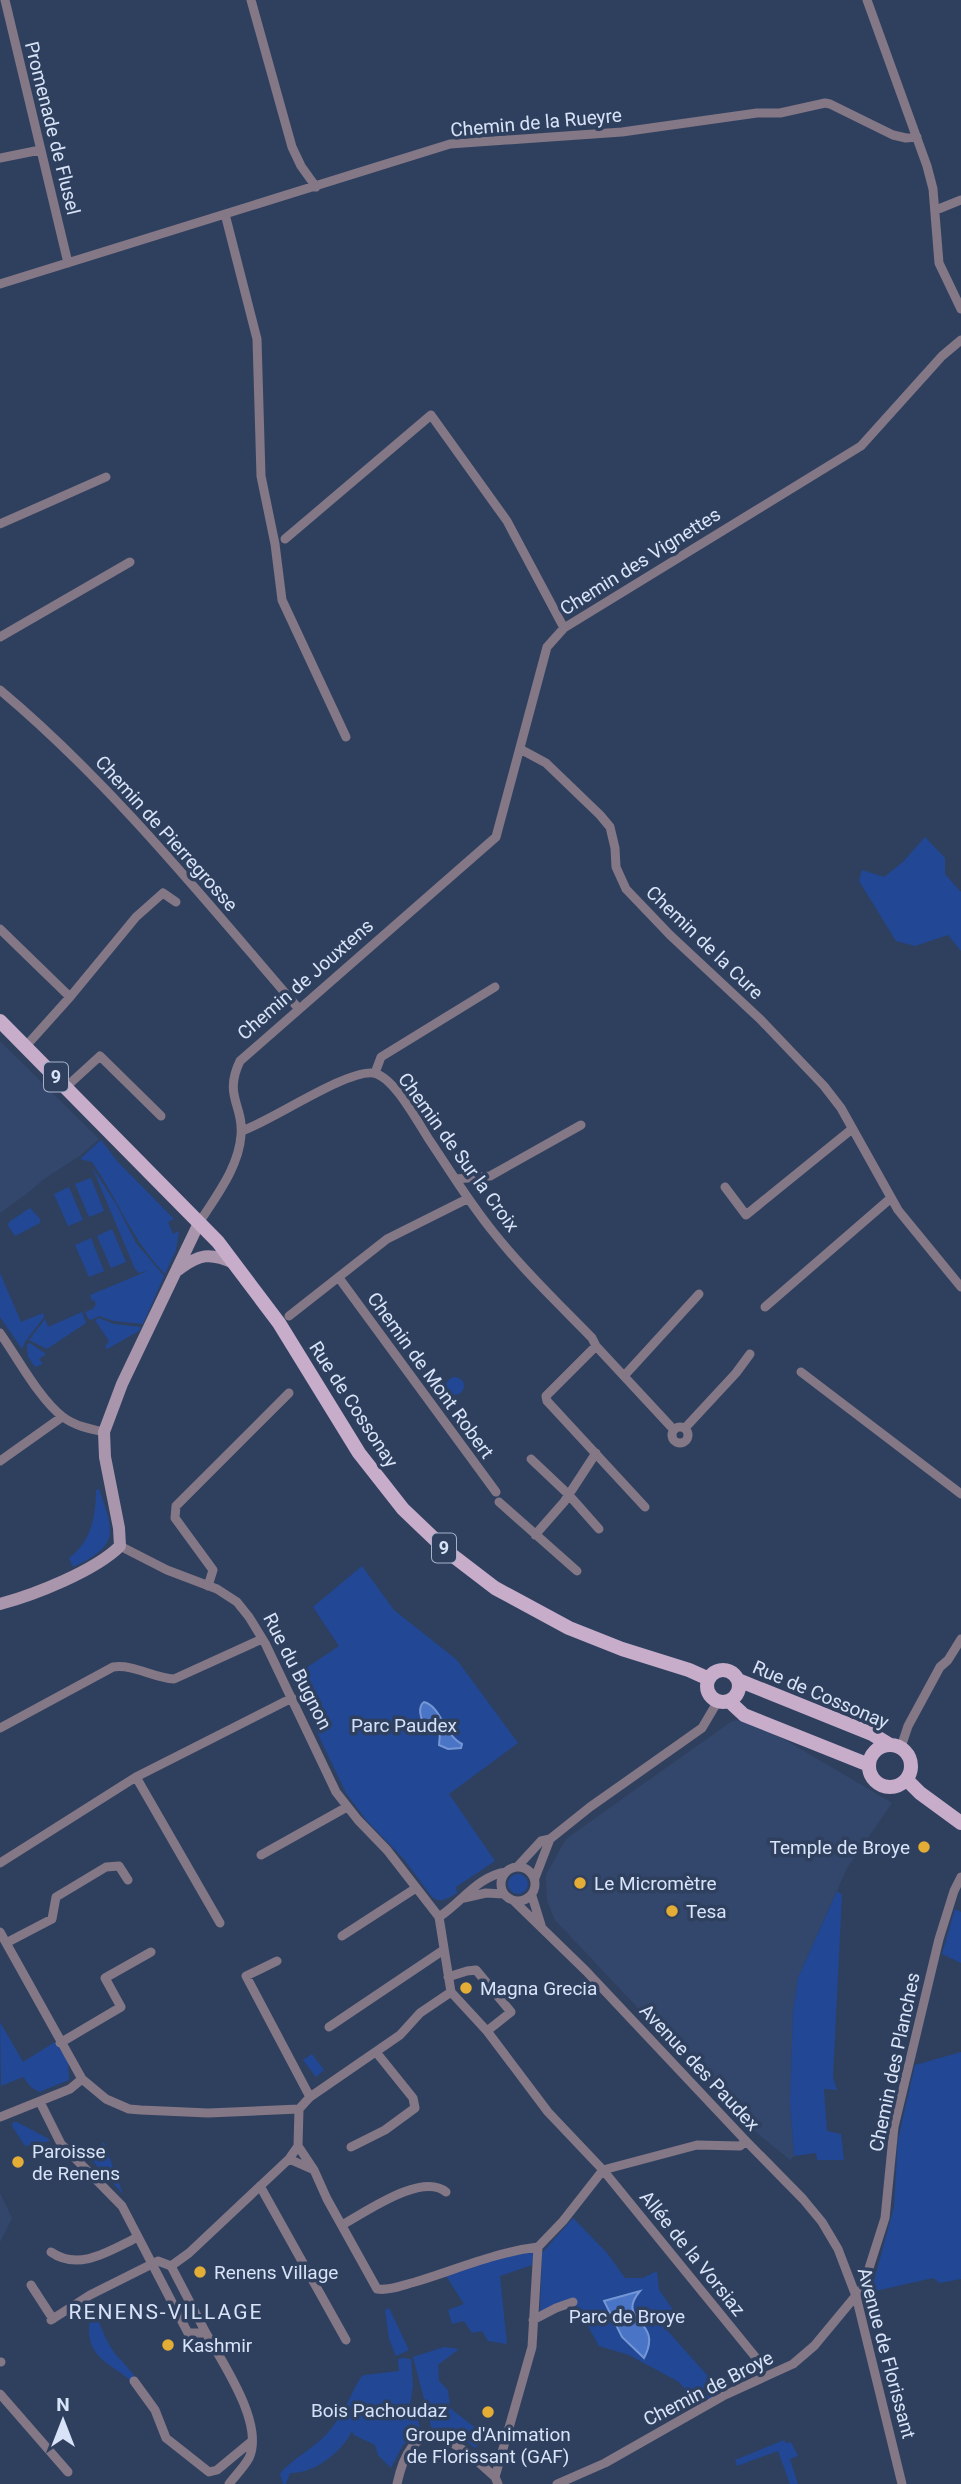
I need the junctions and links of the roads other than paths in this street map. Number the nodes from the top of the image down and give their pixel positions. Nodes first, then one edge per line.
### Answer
1 (251, 0) edge
2 (867, 0) edge
3 (4, 6) edge
4 (916, 137) junction
5 (40, 150) junction
6 (0, 158) edge
7 (316, 187) junction
8 (961, 200) edge
9 (936, 210) junction
10 (225, 214) junction
11 (68, 263) junction
12 (0, 284) edge
13 (961, 309) edge
14 (961, 340) edge
15 (106, 477) dead end
16 (0, 524) edge
17 (285, 539) dead end
18 (130, 562) dead end
19 (564, 628) junction
20 (0, 638) edge
21 (0, 690) edge
22 (346, 737) dead end
23 (520, 749) junction
24 (442, 886) joint
25 (176, 902) dead end
26 (0, 929) edge
27 (495, 987) dead end
28 (70, 997) junction
29 (299, 1009) junction
30 (0, 1021) edge
31 (26, 1046) junction
32 (375, 1073) junction
33 (66, 1087) junction
34 (161, 1116) dead end
35 (581, 1125) dead end
36 (852, 1129) junction
37 (242, 1131) junction
38 (456, 1178) junction
39 (725, 1187) dead end
40 (891, 1198) junction
41 (467, 1199) junction
42 (199, 1223) junction
43 (234, 1263) junction
44 (176, 1273) junction
45 (338, 1278) junction
46 (961, 1287) edge
47 (699, 1294) dead end
48 (765, 1307) dead end
49 (289, 1316) dead end
50 (0, 1333) edge
51 (596, 1346) junction
52 (750, 1354) dead end
53 (802, 1373) dead end
54 (624, 1376) junction
55 (289, 1393) dead end
56 (62, 1417) junction
57 (685, 1428) junction
58 (674, 1430) junction
59 (104, 1432) junction
60 (596, 1453) junction
61 (531, 1459) dead end
62 (0, 1461) edge
63 (568, 1494) junction
64 (961, 1494) edge
65 (645, 1507) dead end
66 (599, 1529) dead end
67 (535, 1535) junction
68 (120, 1546) junction
69 (577, 1571) dead end
70 (208, 1586) junction
71 (0, 1604) edge
72 (262, 1639) junction
73 (961, 1639) edge
74 (709, 1679) junction
75 (738, 1680) junction
76 (292, 1698) junction
77 (724, 1701) junction
78 (0, 1728) edge
79 (895, 1746) junction
80 (869, 1765) junction
81 (136, 1777) junction
82 (906, 1780) junction
83 (347, 1807) junction
84 (961, 1823) edge
85 (550, 1839) junction
86 (261, 1855) dead end
87 (0, 1863) edge
88 (518, 1866) junction
89 (506, 1872) junction
90 (961, 1877) edge
91 (535, 1878) junction
92 (128, 1880) dead end
93 (416, 1888) junction
94 (504, 1894) junction
95 (532, 1896) junction
96 (464, 1898) junction
97 (514, 1901) junction
98 (439, 1917) junction
99 (220, 1923) dead end
100 (541, 1925) junction
101 (0, 1932) edge
102 (342, 1936) dead end
103 (6, 1942) junction
104 (442, 1951) junction
105 (151, 1952) dead end
106 (278, 1961) dead end
107 (448, 1977) junction
108 (451, 1992) junction
109 (329, 2027) dead end
110 (487, 2031) junction
111 (60, 2043) junction
112 (376, 2052) junction
113 (82, 2079) junction
114 (310, 2097) junction
115 (40, 2102) junction
116 (299, 2109) junction
117 (0, 2117) edge
118 (746, 2141) junction
119 (298, 2146) junction
120 (351, 2147) dead end
121 (289, 2159) junction
122 (314, 2170) junction
123 (603, 2170) junction
124 (260, 2186) junction
125 (446, 2192) dead end
126 (342, 2225) junction
127 (830, 2235) joint
128 (138, 2236) junction
129 (538, 2247) junction
130 (51, 2252) dead end
131 (152, 2263) junction
132 (171, 2266) junction
133 (31, 2285) dead end
134 (856, 2296) junction
135 (573, 2302) dead end
136 (533, 2320) junction
137 (206, 2333) junction
138 (346, 2340) dead end
139 (757, 2359) dead end
140 (134, 2381) dead end
141 (0, 2394) edge
142 (252, 2441) junction
143 (68, 2472) dead end
144 (496, 2481) edge
145 (229, 2484) edge
146 (397, 2484) edge
147 (559, 2484) edge
148 (902, 2484) edge

1 - 7 street
2 - 4 street
3 - 5 street, Promenade de Flusel
4 - 7 street, Chemin de la Rueyre
4 - 9 street
5 - 6 street
5 - 11 street, Promenade de Flusel
7 - 10 street, Chemin de la Rueyre
8 - 9 street
9 - 13 street
10 - 11 street, Chemin de la Rueyre
10 - 22 street
11 - 12 street, Chemin de la Rueyre
14 - 19 street, Chemin des Vignettes
15 - 16 street
17 - 19 street
18 - 20 street
19 - 23 street, Chemin des Vignettes
21 - 29 street, Chemin de Pierregrosse
23 - 24 street, Chemin des Vignettes
23 - 36 street, Chemin de la Cure
24 - 29 street, Chemin de Jouxtens
25 - 28 street
26 - 28 street
27 - 32 street, Chemin de Sur la Croix
28 - 31 street
29 - 37 street, Chemin de Jouxtens
30 - 31 main road, Rue de Cossonay / 9
31 - 33 main road, Rue de Cossonay / 9
32 - 37 street, Chemin de Sur la Croix
32 - 38 street, Chemin de Sur la Croix
33 - 34 street
33 - 42 main road, Rue de Cossonay / 9
35 - 38 street
36 - 39 street
36 - 40 street, Chemin de la Cure
37 - 42 street, Chemin de Jouxtens
38 - 41 street, Chemin de Sur la Croix
40 - 46 street, Chemin de la Cure
40 - 48 street
41 - 45 street
41 - 51 street, Chemin de Sur la Croix
42 - 43 main road, Rue de Cossonay / 9
42 - 44 street, Chemin de Jouxtens
43 - 44 street
43 - 74 main road, Rue de Cossonay / 9
44 - 59 street, Chemin de Jouxtens
45 - 49 street
45 - 67 street, Chemin de Mont Robert
47 - 54 street
50 - 56 street
51 - 54 street, Chemin de Sur la Croix
51 - 60 street
52 - 57 street
53 - 64 street
54 - 58 street, Chemin de Sur la Croix
55 - 70 street
56 - 59 street
56 - 62 street
57 - 58 street
57 - 58 street
59 - 68 street, Chemin de Jouxtens
60 - 63 street
60 - 65 street
61 - 63 street
63 - 66 street
63 - 67 street
67 - 69 street
68 - 70 street, Rue du Bugnon
68 - 71 street
70 - 72 street, Rue du Bugnon
72 - 76 street, Rue du Bugnon
72 - 78 street
73 - 79 street
74 - 75 main road, Rue de Cossonay / 9
74 - 77 main road
75 - 77 main road, Rue de Cossonay
75 - 79 main road, Rue de Cossonay / 9
76 - 81 street
76 - 83 street, Rue du Bugnon
77 - 80 main road
77 - 85 street
79 - 80 main road
79 - 82 main road
80 - 82 main road
81 - 87 street
81 - 99 street
82 - 84 main road
83 - 86 street
83 - 93 street, Rue du Bugnon
85 - 88 street
85 - 91 street
88 - 89 street
88 - 91 street
89 - 94 street
89 - 96 street
90 - 134 street, Chemin des Planches
91 - 95 street
92 - 103 street
93 - 98 street, Rue du Bugnon
93 - 102 street
94 - 96 street
94 - 97 street
95 - 97 street
95 - 100 street, Avenue des Paudex
96 - 98 street
97 - 100 street, Avenue des Paudex
98 - 104 street
100 - 118 street, Avenue des Paudex
101 - 103 street
103 - 111 street
104 - 107 street
104 - 109 street
105 - 111 street
106 - 114 street
107 - 108 street
107 - 110 street
108 - 110 street, Allée de la Vorsiaz
108 - 112 street
110 - 123 street, Allée de la Vorsiaz
111 - 113 street
112 - 114 street
112 - 120 street
113 - 115 street
113 - 116 street
114 - 116 street
115 - 117 street
115 - 128 street
116 - 119 street
118 - 123 street
118 - 127 street, Avenue des Paudex
119 - 121 street
119 - 122 street
121 - 122 street
121 - 124 street
122 - 126 street
123 - 129 street
123 - 139 street, Allée de la Vorsiaz
124 - 132 street
124 - 138 street
125 - 126 street
126 - 129 street
127 - 134 street, Avenue de Florissant
128 - 130 street
128 - 131 street
129 - 136 street
131 - 132 street
131 - 133 street
131 - 137 street
132 - 137 street
134 - 147 street, Chemin de Broye
134 - 148 street, Avenue de Florissant
135 - 136 street
136 - 144 street
137 - 142 street
140 - 142 street
141 - 143 street
142 - 145 street
144 - 146 street

